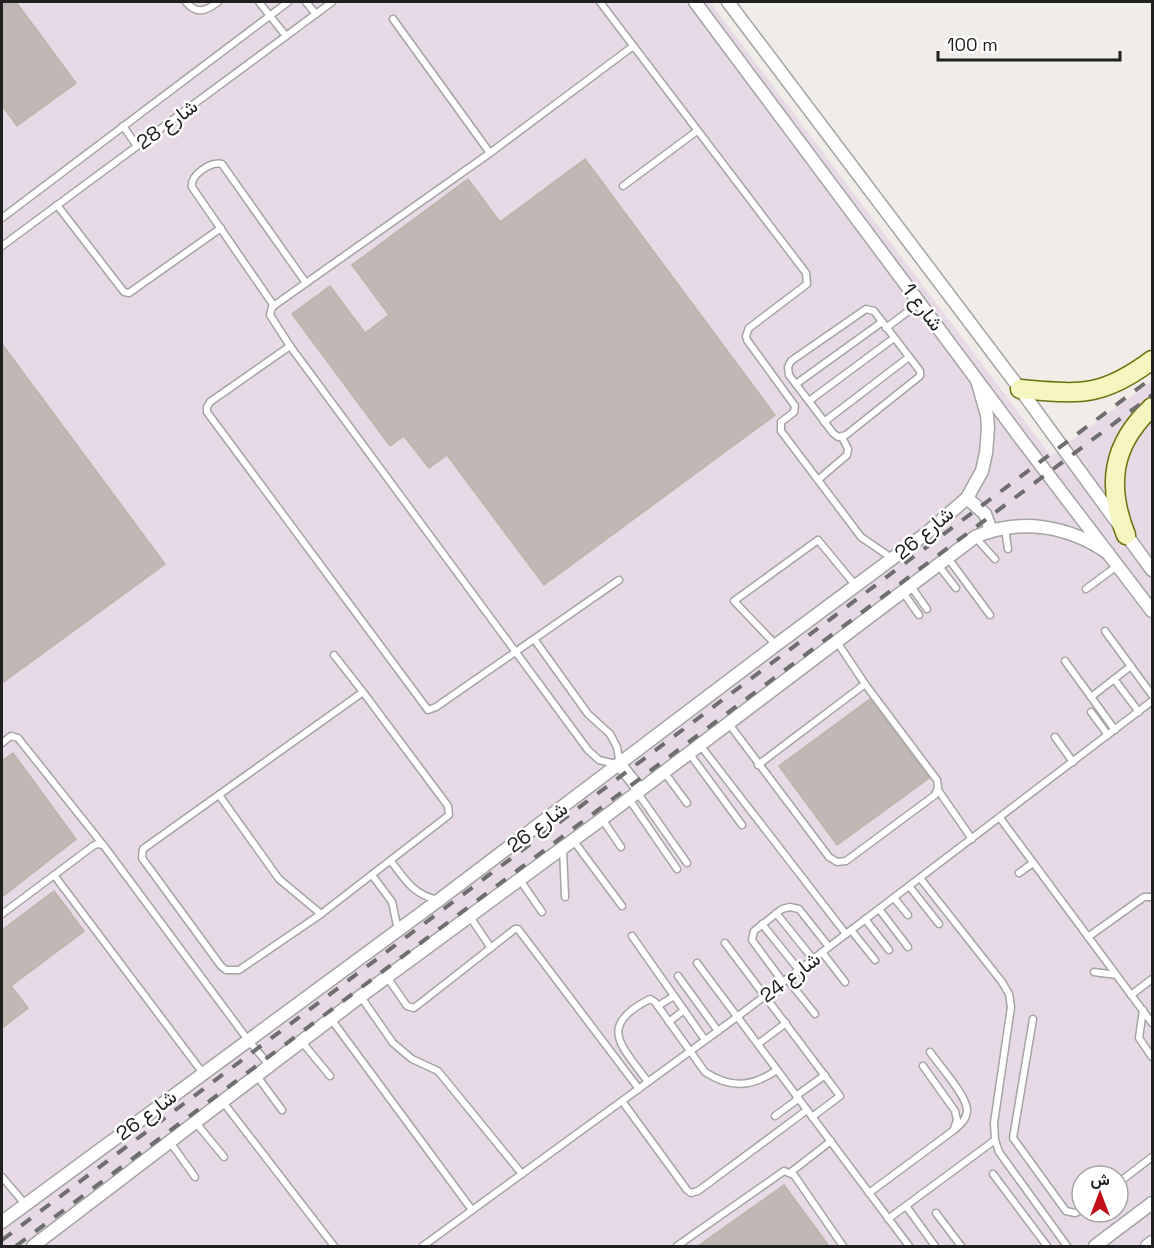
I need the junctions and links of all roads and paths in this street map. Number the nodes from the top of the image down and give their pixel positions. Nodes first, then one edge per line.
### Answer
1 (186, 2) edge
2 (218, 2) edge
3 (259, 2) edge
4 (288, 2) edge
5 (306, 2) edge
6 (332, 2) edge
7 (600, 2) edge
8 (695, 2) edge
9 (728, 2) edge
10 (316, 14) junction
11 (270, 15) junction
12 (393, 19) dead end
13 (286, 36) junction
14 (632, 47) junction
15 (123, 126) junction
16 (697, 131) junction
17 (137, 146) junction
18 (490, 153) junction
19 (623, 186) dead end
20 (57, 205) junction
21 (2, 218) edge
22 (220, 228) junction
23 (2, 246) edge
24 (306, 283) junction
25 (919, 303) junction
26 (274, 306) junction
27 (882, 322) junction
28 (886, 328) junction
29 (894, 338) junction
30 (290, 346) junction
31 (909, 357) junction
32 (1152, 360) edge
33 (976, 380) junction
34 (796, 384) junction
35 (1020, 389) junction
36 (809, 401) junction
37 (1152, 407) edge
38 (824, 422) junction
39 (842, 437) junction
40 (819, 479) junction
41 (967, 498) junction
42 (1005, 528) junction
43 (991, 530) junction
44 (1126, 535) junction
45 (975, 537) junction
46 (1008, 549) dead end
47 (1108, 553) junction
48 (893, 559) junction
49 (994, 559) dead end
50 (942, 561) junction
51 (1119, 565) junction
52 (1152, 570) edge
53 (619, 580) dead end
54 (856, 586) junction
55 (906, 588) junction
56 (956, 588) dead end
57 (1086, 589) dead end
58 (927, 609) dead end
59 (1152, 611) edge
60 (919, 615) dead end
61 (990, 615) dead end
62 (1106, 631) dead end
63 (534, 639) junction
64 (836, 641) junction
65 (776, 645) junction
66 (515, 652) junction
67 (334, 655) dead end
68 (1065, 661) dead end
69 (1131, 666) junction
70 (1114, 679) junction
71 (866, 684) junction
72 (363, 692) junction
73 (1152, 695) edge
74 (1092, 697) junction
75 (1152, 701) edge
76 (1091, 712) dead end
77 (1139, 712) junction
78 (729, 724) junction
79 (1115, 730) junction
80 (1108, 735) junction
81 (1055, 737) dead end
82 (2, 743) edge
83 (700, 745) junction
84 (689, 753) junction
85 (1073, 762) junction
86 (620, 765) junction
87 (758, 765) junction
88 (664, 772) junction
89 (938, 790) junction
90 (635, 794) junction
91 (219, 795) junction
92 (687, 803) dead end
93 (1000, 818) junction
94 (602, 819) junction
95 (742, 825) dead end
96 (972, 839) junction
97 (568, 843) junction
98 (104, 846) junction
99 (621, 847) dead end
100 (391, 861) junction
101 (687, 863) dead end
102 (1033, 863) junction
103 (677, 869) dead end
104 (1019, 873) dead end
105 (54, 875) junction
106 (372, 875) junction
107 (920, 878) junction
108 (520, 880) junction
109 (909, 886) junction
110 (565, 897) dead end
111 (894, 897) junction
112 (1152, 897) edge
113 (439, 900) junction
114 (622, 906) dead end
115 (879, 909) junction
116 (542, 912) dead end
117 (776, 913) junction
118 (2, 914) edge
119 (321, 914) junction
120 (908, 915) dead end
121 (470, 917) junction
122 (866, 919) junction
123 (762, 924) junction
124 (939, 924) dead end
125 (398, 930) junction
126 (849, 932) junction
127 (632, 936) dead end
128 (1088, 937) junction
129 (725, 943) dead end
130 (829, 947) junction
131 (908, 947) dead end
132 (491, 948) junction
133 (888, 950) dead end
134 (822, 952) junction
135 (813, 959) junction
136 (874, 960) dead end
137 (697, 963) dead end
138 (799, 970) junction
139 (1094, 972) dead end
140 (1116, 975) junction
141 (678, 976) dead end
142 (387, 977) junction
143 (1152, 979) edge
144 (785, 980) junction
145 (845, 982) dead end
146 (766, 995) junction
147 (1131, 995) junction
148 (361, 996) junction
149 (674, 996) junction
150 (658, 1006) junction
151 (684, 1010) junction
152 (1143, 1010) junction
153 (815, 1014) dead end
154 (737, 1017) junction
155 (331, 1019) junction
156 (1033, 1019) dead end
157 (669, 1022) junction
158 (786, 1023) junction
159 (1152, 1023) edge
160 (718, 1031) junction
161 (248, 1040) junction
162 (705, 1040) junction
163 (302, 1042) junction
164 (758, 1044) junction
165 (689, 1052) junction
166 (930, 1052) dead end
167 (1152, 1057) edge
168 (270, 1066) junction
169 (923, 1066) dead end
170 (777, 1070) junction
171 (202, 1072) junction
172 (257, 1076) junction
173 (330, 1076) dead end
174 (825, 1076) junction
175 (648, 1082) junction
176 (639, 1089) junction
177 (797, 1097) junction
178 (622, 1101) junction
179 (223, 1102) junction
180 (282, 1110) dead end
181 (807, 1110) junction
182 (776, 1116) dead end
183 (812, 1117) junction
184 (196, 1123) junction
185 (954, 1130) junction
186 (994, 1140) junction
187 (170, 1142) junction
188 (831, 1142) junction
189 (224, 1157) dead end
190 (1152, 1157) edge
191 (791, 1172) junction
192 (522, 1174) junction
193 (993, 1174) dead end
194 (1130, 1174) edge
195 (2, 1177) edge
196 (195, 1177) dead end
197 (869, 1193) junction
198 (1152, 1203) edge
199 (25, 1205) junction
200 (906, 1206) junction
201 (472, 1210) junction
202 (1070, 1213) edge
203 (936, 1214) dead end
204 (888, 1219) junction
205 (2, 1222) edge
206 (1152, 1242) edge
207 (1100, 1245) edge
208 (33, 1246) edge
209 (334, 1246) edge
210 (423, 1246) edge
211 (677, 1246) edge
212 (843, 1246) edge
213 (909, 1246) edge
214 (935, 1246) edge
215 (961, 1246) edge
216 (1047, 1246) edge
217 (1067, 1246) edge
218 (1147, 1246) edge

1 - 2 lane
3 - 11 lane
4 - 11 lane, شارع 28
5 - 10 lane
6 - 10 lane, شارع 28
7 - 14 lane
8 - 25 street, شارع 1
9 - 35 street, شارع 1
10 - 13 lane, شارع 28
11 - 13 lane
11 - 15 lane, شارع 28
12 - 18 lane
13 - 17 lane, شارع 28
14 - 16 lane
14 - 18 lane
15 - 17 lane
15 - 21 lane, شارع 28
16 - 19 lane
16 - 40 lane
17 - 20 lane, شارع 28
18 - 24 lane
20 - 22 lane
20 - 23 lane, شارع 28
22 - 24 lane
22 - 26 lane
24 - 26 lane
25 - 28 lane
25 - 33 street, شارع 1
26 - 30 lane
27 - 28 lane
27 - 34 lane
27 - 34 lane
28 - 29 lane
29 - 31 lane
29 - 36 lane
30 - 66 lane
30 - 66 lane
31 - 38 lane
31 - 39 lane
32 - 35 main road
33 - 41 street, شارع 26
33 - 47 street, شارع 1
34 - 36 lane
35 - 44 street, شارع 1
36 - 38 lane
37 - 44 main road
38 - 39 lane
39 - 40 lane
40 - 48 lane
41 - 43 street
41 - 48 street, شارع 26
42 - 43 street, شارع 26
42 - 46 lane
42 - 47 street, شارع 26
43 - 45 street, شارع 26
44 - 52 street, شارع 1
45 - 49 lane
45 - 50 street, شارع 26
47 - 51 street, شارع 1
48 - 54 street, شارع 26
50 - 55 street, شارع 26
50 - 56 lane
50 - 61 lane
51 - 57 lane
51 - 59 street, شارع 1
53 - 63 lane
54 - 65 street, شارع 26
54 - 65 lane
55 - 58 lane
55 - 60 lane
55 - 64 street, شارع 26
62 - 69 lane
63 - 66 lane
63 - 86 lane
64 - 71 lane
64 - 78 street, شارع 26
65 - 86 street, شارع 26
66 - 86 lane
67 - 72 lane
68 - 74 lane
69 - 70 lane
69 - 73 lane
70 - 74 lane
70 - 77 lane
71 - 87 lane
71 - 89 lane
72 - 91 lane
72 - 100 lane
74 - 79 lane
75 - 77 lane, شارع 24
76 - 80 lane
77 - 79 lane, شارع 24
78 - 83 street, شارع 26
78 - 87 lane
79 - 80 lane, شارع 24
80 - 85 lane, شارع 24
81 - 85 lane
82 - 98 lane
83 - 84 street, شارع 26
83 - 126 lane
84 - 88 street, شارع 26
84 - 95 lane
85 - 93 lane, شارع 24
86 - 90 street
86 - 113 street, شارع 26
87 - 89 lane
88 - 90 street, شارع 26
88 - 92 lane
89 - 96 lane
90 - 94 street, شارع 26
90 - 101 lane
90 - 103 lane
91 - 119 lane
91 - 119 lane
93 - 96 lane, شارع 24
93 - 102 lane
94 - 97 street, شارع 26
94 - 99 lane
96 - 107 lane, شارع 24
97 - 108 street, شارع 26
97 - 110 lane
97 - 114 lane
98 - 105 lane
98 - 161 lane
100 - 106 lane
100 - 113 lane
102 - 104 lane
102 - 128 lane
105 - 118 lane
105 - 171 lane
106 - 119 lane
106 - 125 lane
107 - 109 lane, شارع 24
107 - 186 lane
108 - 116 lane
108 - 121 street, شارع 26
109 - 111 lane, شارع 24
109 - 124 lane
111 - 115 lane, شارع 24
111 - 120 lane
112 - 128 lane
113 - 125 street, شارع 26
115 - 122 lane, شارع 24
115 - 131 lane
117 - 123 lane
117 - 130 lane
117 - 135 lane
121 - 132 lane
121 - 142 street, شارع 26
122 - 126 lane, شارع 24
122 - 133 lane
123 - 138 lane
123 - 144 lane
125 - 161 street, شارع 26
126 - 130 lane, شارع 24
126 - 136 lane
127 - 149 lane
128 - 140 lane
129 - 146 lane
130 - 134 lane, شارع 24
132 - 142 lane
132 - 176 lane
134 - 135 lane, شارع 24
134 - 145 lane
135 - 138 lane, شارع 24
137 - 154 lane
138 - 144 lane, شارع 24
139 - 140 lane
140 - 147 lane
141 - 160 lane
142 - 148 street, شارع 26
143 - 147 lane
144 - 146 lane, شارع 24
144 - 153 lane
146 - 154 lane, شارع 24
146 - 158 lane
147 - 152 lane
148 - 155 street, شارع 26
148 - 192 lane
149 - 150 lane
149 - 151 lane
150 - 157 lane
150 - 175 lane
151 - 157 lane
151 - 162 lane
152 - 159 lane
152 - 167 lane
154 - 160 lane, شارع 24
154 - 164 lane
155 - 163 street, شارع 26
155 - 201 lane
156 - 202 lane
157 - 165 lane
158 - 164 lane
158 - 174 lane
160 - 162 lane, شارع 24
161 - 168 lane
161 - 171 street, شارع 26
162 - 165 lane, شارع 24
163 - 168 street, شارع 26
163 - 173 lane
164 - 170 lane
165 - 170 lane
165 - 175 lane, شارع 24
166 - 185 lane
168 - 172 street, شارع 26
169 - 185 lane
170 - 177 lane
171 - 199 street, شارع 26
172 - 179 street, شارع 26
172 - 180 lane
174 - 177 lane
174 - 183 lane
175 - 176 lane, شارع 24
176 - 178 lane, شارع 24
177 - 181 lane
177 - 182 lane
178 - 181 lane
178 - 192 lane, شارع 24
179 - 184 street, شارع 26
179 - 209 lane
181 - 183 lane
183 - 188 lane
184 - 187 street, شارع 26
184 - 189 lane
185 - 197 lane
186 - 200 lane
186 - 217 lane
187 - 196 lane
187 - 208 street, شارع 26
188 - 191 lane
188 - 197 lane
190 - 194 lane
191 - 211 lane
191 - 212 lane
192 - 201 lane, شارع 24
193 - 216 lane
195 - 199 lane
197 - 204 lane
198 - 207 street
199 - 205 street, شارع 26
200 - 204 lane
200 - 214 lane
201 - 210 lane, شارع 24
203 - 215 lane
204 - 213 lane
206 - 218 street

